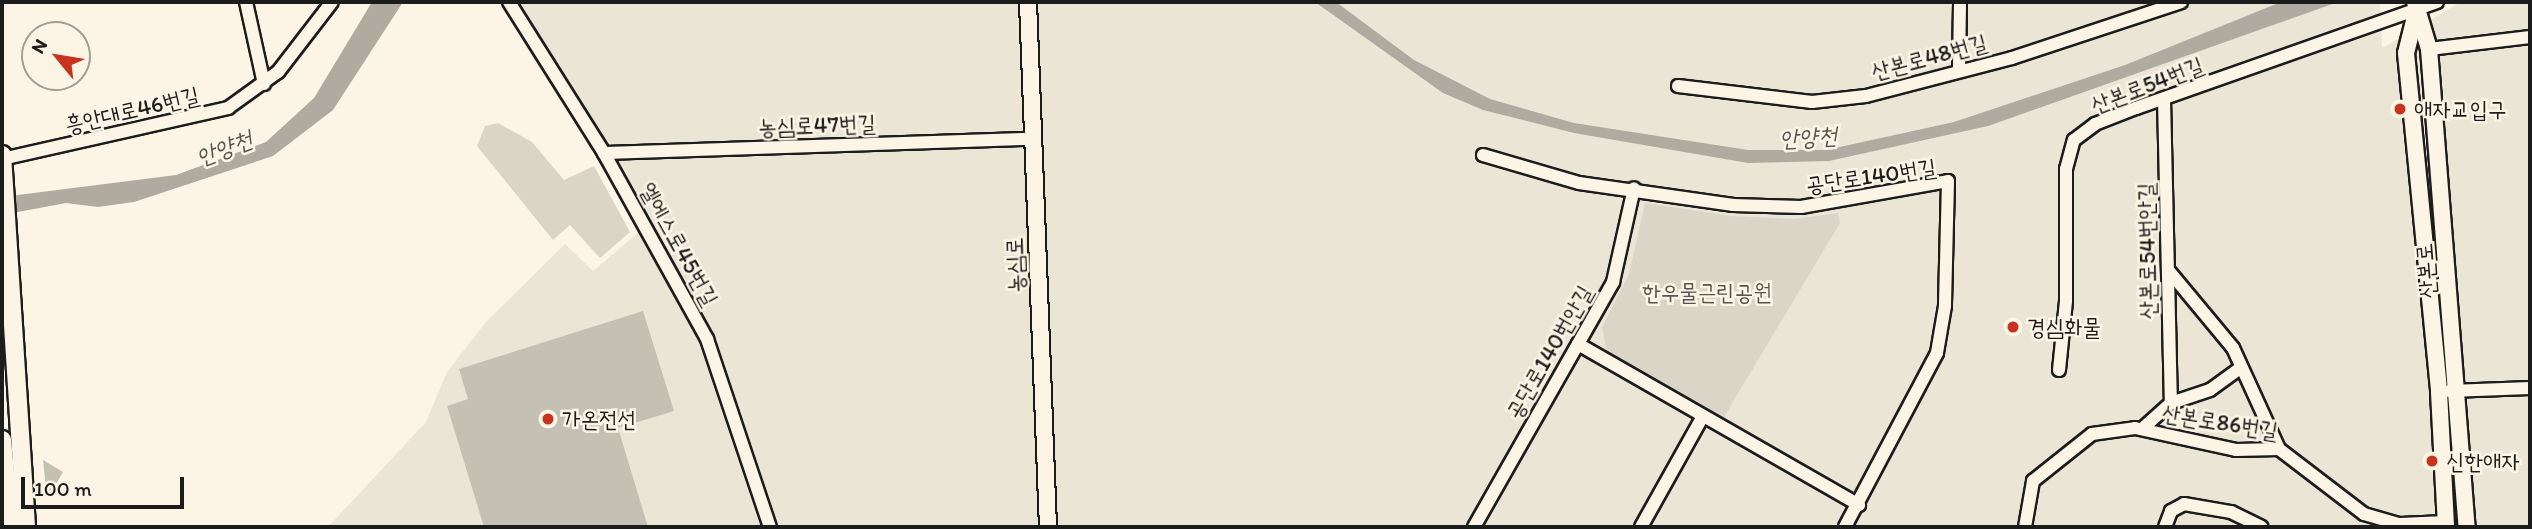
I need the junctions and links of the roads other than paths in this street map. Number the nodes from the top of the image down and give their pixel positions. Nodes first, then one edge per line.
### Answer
1 (246, 2) edge
2 (332, 2) edge
3 (509, 2) edge
4 (1028, 2) edge
5 (1960, 2) edge
6 (2181, 2) edge
7 (2437, 2) edge
8 (2415, 7) edge
9 (2530, 37) edge
10 (2429, 49) junction
11 (1959, 67) junction
12 (264, 84) junction
13 (1678, 86) dead end
14 (2164, 99) junction
15 (1032, 139) junction
16 (604, 153) junction
17 (1483, 155) dead end
18 (2, 157) edge
19 (2, 170) edge
20 (1634, 188) junction
21 (2169, 271) junction
22 (1578, 344) junction
23 (2240, 368) junction
24 (2059, 370) dead end
25 (18, 384) junction
26 (2530, 388) edge
27 (2459, 389) junction
28 (2439, 392) junction
29 (2171, 402) junction
30 (1703, 416) junction
31 (2142, 429) junction
32 (2, 440) edge
33 (2279, 449) junction
34 (1859, 505) junction
35 (12, 507) edge
36 (2373, 522) edge
37 (2445, 525) edge
38 (2468, 526) edge
39 (2, 527) edge
40 (10, 527) edge
41 (26, 527) edge
42 (37, 527) edge
43 (770, 527) edge
44 (1048, 527) edge
45 (1474, 527) edge
46 (1641, 527) edge
47 (1845, 527) edge
48 (2025, 527) edge
49 (2165, 527) edge
50 (2262, 527) edge

1 - 12 street
2 - 12 street, 흥안대로46번길
3 - 16 street, 엘에스로45번길
4 - 15 street, 농심로
5 - 11 street
6 - 11 street, 산본로48번길
7 - 8 street, 산본로54번길
8 - 10 street, 산본로
8 - 14 street, 산본로54번길
8 - 28 street, 산본로
9 - 10 street
10 - 27 street, 산본로
11 - 13 street, 산본로48번길
12 - 18 street, 흥안대로46번길
14 - 21 street, 산본로54번안길
14 - 24 street, 산본로54번길
15 - 16 street, 농심로47번길
15 - 44 street, 농심로
16 - 43 street, 엘에스로45번길
17 - 20 street, 공단로140번길
18 - 19 main road
19 - 25 main road
20 - 22 street, 공단로140번안길
20 - 34 street, 공단로140번길
21 - 23 street
21 - 29 street, 산본로54번안길
22 - 30 street
22 - 45 street, 공단로140번안길
23 - 29 street
23 - 33 street
25 - 35 main road
25 - 42 main road
26 - 27 street
27 - 28 street
27 - 38 street, 산본로
28 - 37 street, 산본로
29 - 31 street
30 - 34 street
30 - 46 street
31 - 33 street, 산본로86번길
31 - 48 street, 산본로86번길
32 - 35 main road
33 - 36 street, 산본로86번길
34 - 47 street, 공단로140번길
35 - 39 main road
35 - 40 main road
35 - 41 main road
36 - 37 street, 산본로86번길
49 - 50 street

